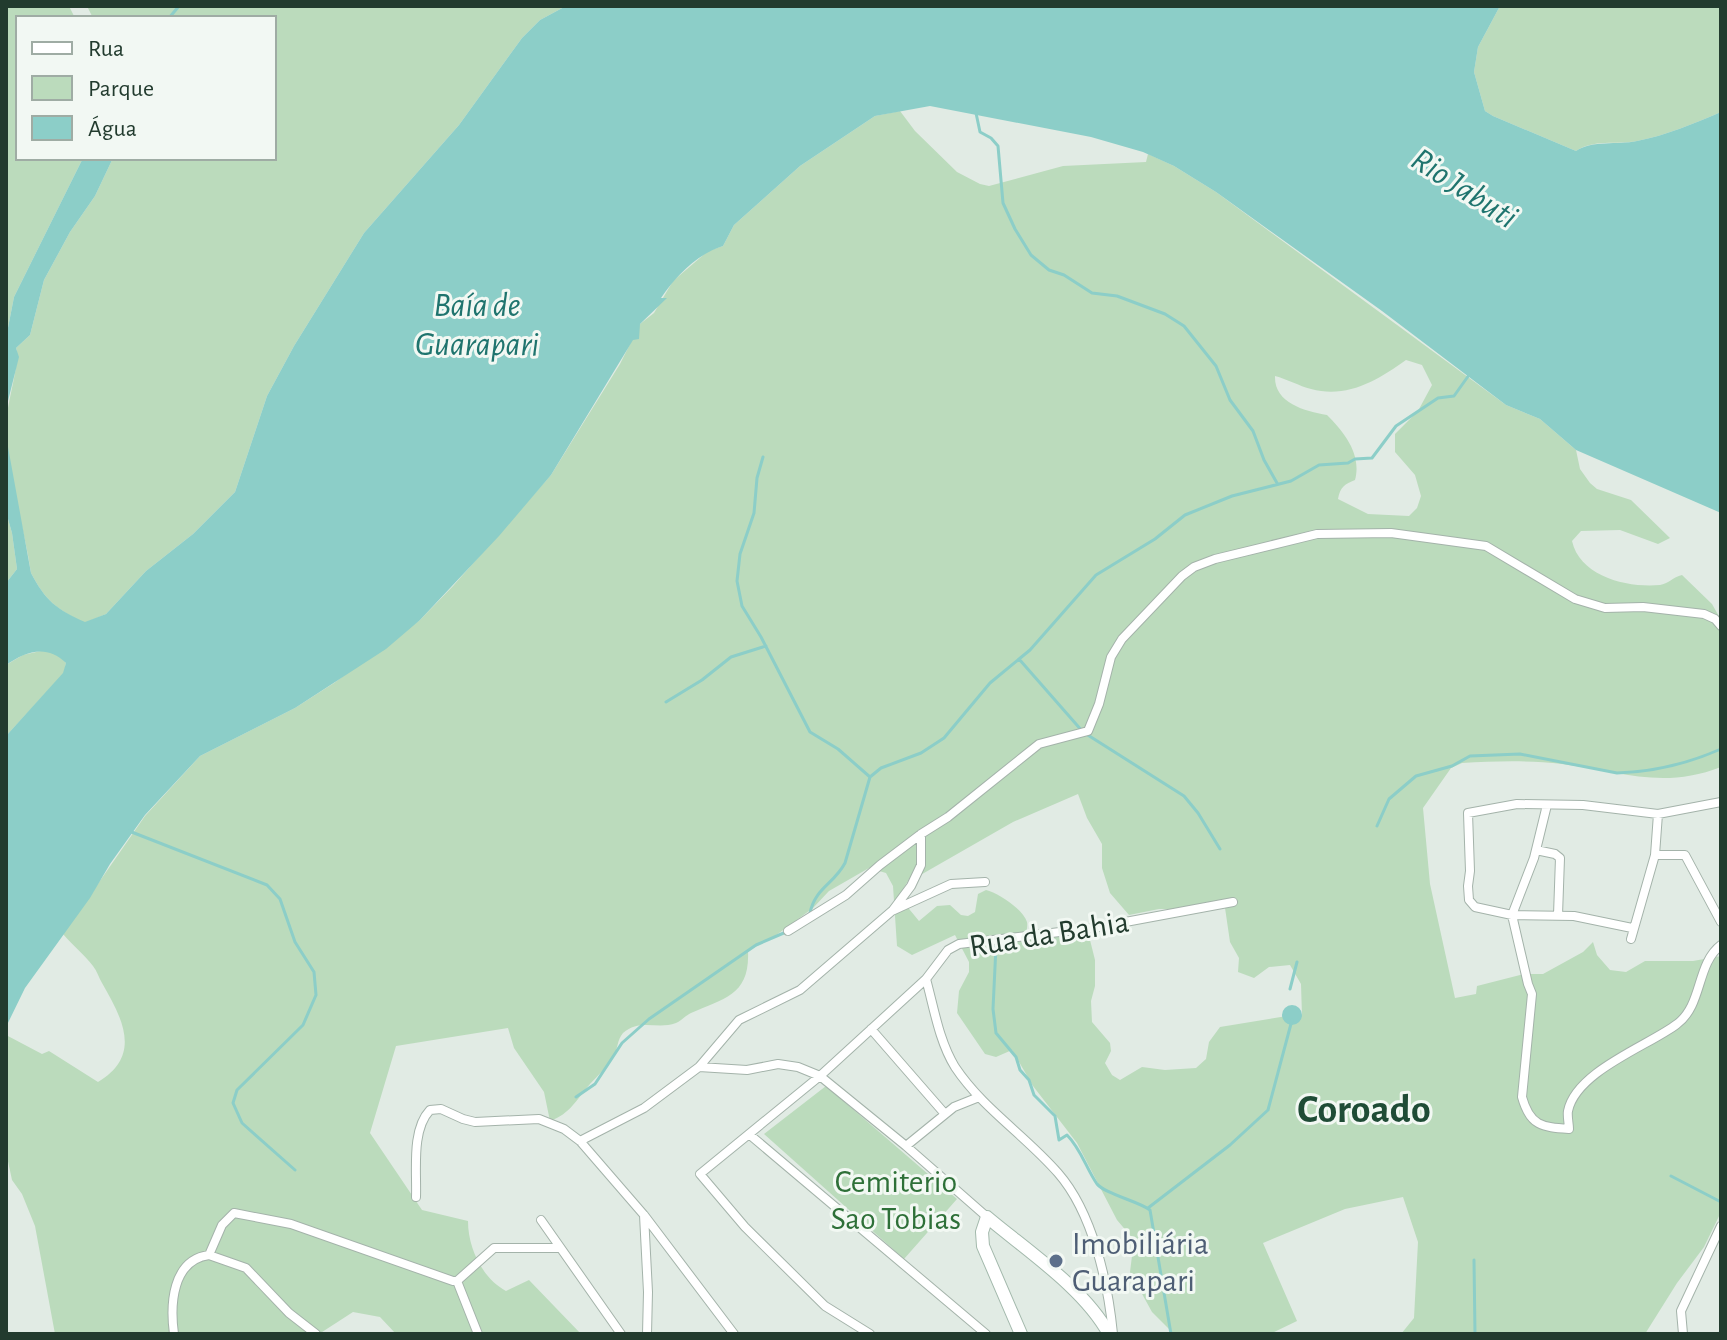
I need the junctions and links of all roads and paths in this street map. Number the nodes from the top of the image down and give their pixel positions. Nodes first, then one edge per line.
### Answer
1 (1721, 626) edge
2 (1721, 802) edge
3 (1547, 805) junction
4 (1658, 814) junction
5 (921, 834) junction
6 (1536, 850) junction
7 (1655, 855) junction
8 (985, 882) dead end
9 (1233, 902) dead end
10 (893, 910) junction
11 (1512, 915) junction
12 (1558, 915) junction
13 (1721, 922) edge
14 (1632, 928) junction
15 (788, 931) dead end
16 (1631, 939) dead end
17 (1721, 945) edge
18 (926, 979) junction
19 (871, 1029) junction
20 (699, 1067) junction
21 (820, 1076) junction
22 (979, 1097) junction
23 (945, 1114) junction
24 (750, 1135) junction
25 (580, 1141) junction
26 (906, 1146) junction
27 (416, 1197) dead end
28 (644, 1215) junction
29 (987, 1217) junction
30 (541, 1220) dead end
31 (1721, 1226) edge
32 (560, 1248) junction
33 (209, 1255) junction
34 (457, 1281) junction
35 (174, 1334) edge
36 (316, 1334) edge
37 (478, 1334) edge
38 (621, 1334) edge
39 (647, 1334) edge
40 (734, 1334) edge
41 (870, 1334) edge
42 (986, 1334) edge
43 (1021, 1334) edge
44 (1111, 1334) edge
45 (1683, 1334) edge

1 - 5 street
2 - 4 street
3 - 4 street
3 - 6 street
3 - 11 street
4 - 7 street
5 - 10 street
5 - 15 street
6 - 11 street
6 - 12 street
7 - 13 street
7 - 14 street
8 - 10 street
9 - 18 street, Rua da Bahia
10 - 20 street
11 - 12 street
11 - 17 street
12 - 14 street
14 - 16 street
18 - 19 street, Rua da Bahia
18 - 22 street
19 - 21 street, Rua da Bahia
19 - 23 street
20 - 21 street
20 - 25 street
21 - 24 street, Rua da Bahia
21 - 26 street
22 - 23 street
22 - 44 street
23 - 26 street
24 - 41 street, Rua da Bahia
24 - 42 street
25 - 27 street
25 - 28 street
26 - 29 street
28 - 39 street
28 - 40 street
29 - 43 street
29 - 44 street
30 - 32 street
31 - 45 street
32 - 34 street
32 - 38 street
33 - 34 street
33 - 35 street
33 - 36 street
34 - 37 street

